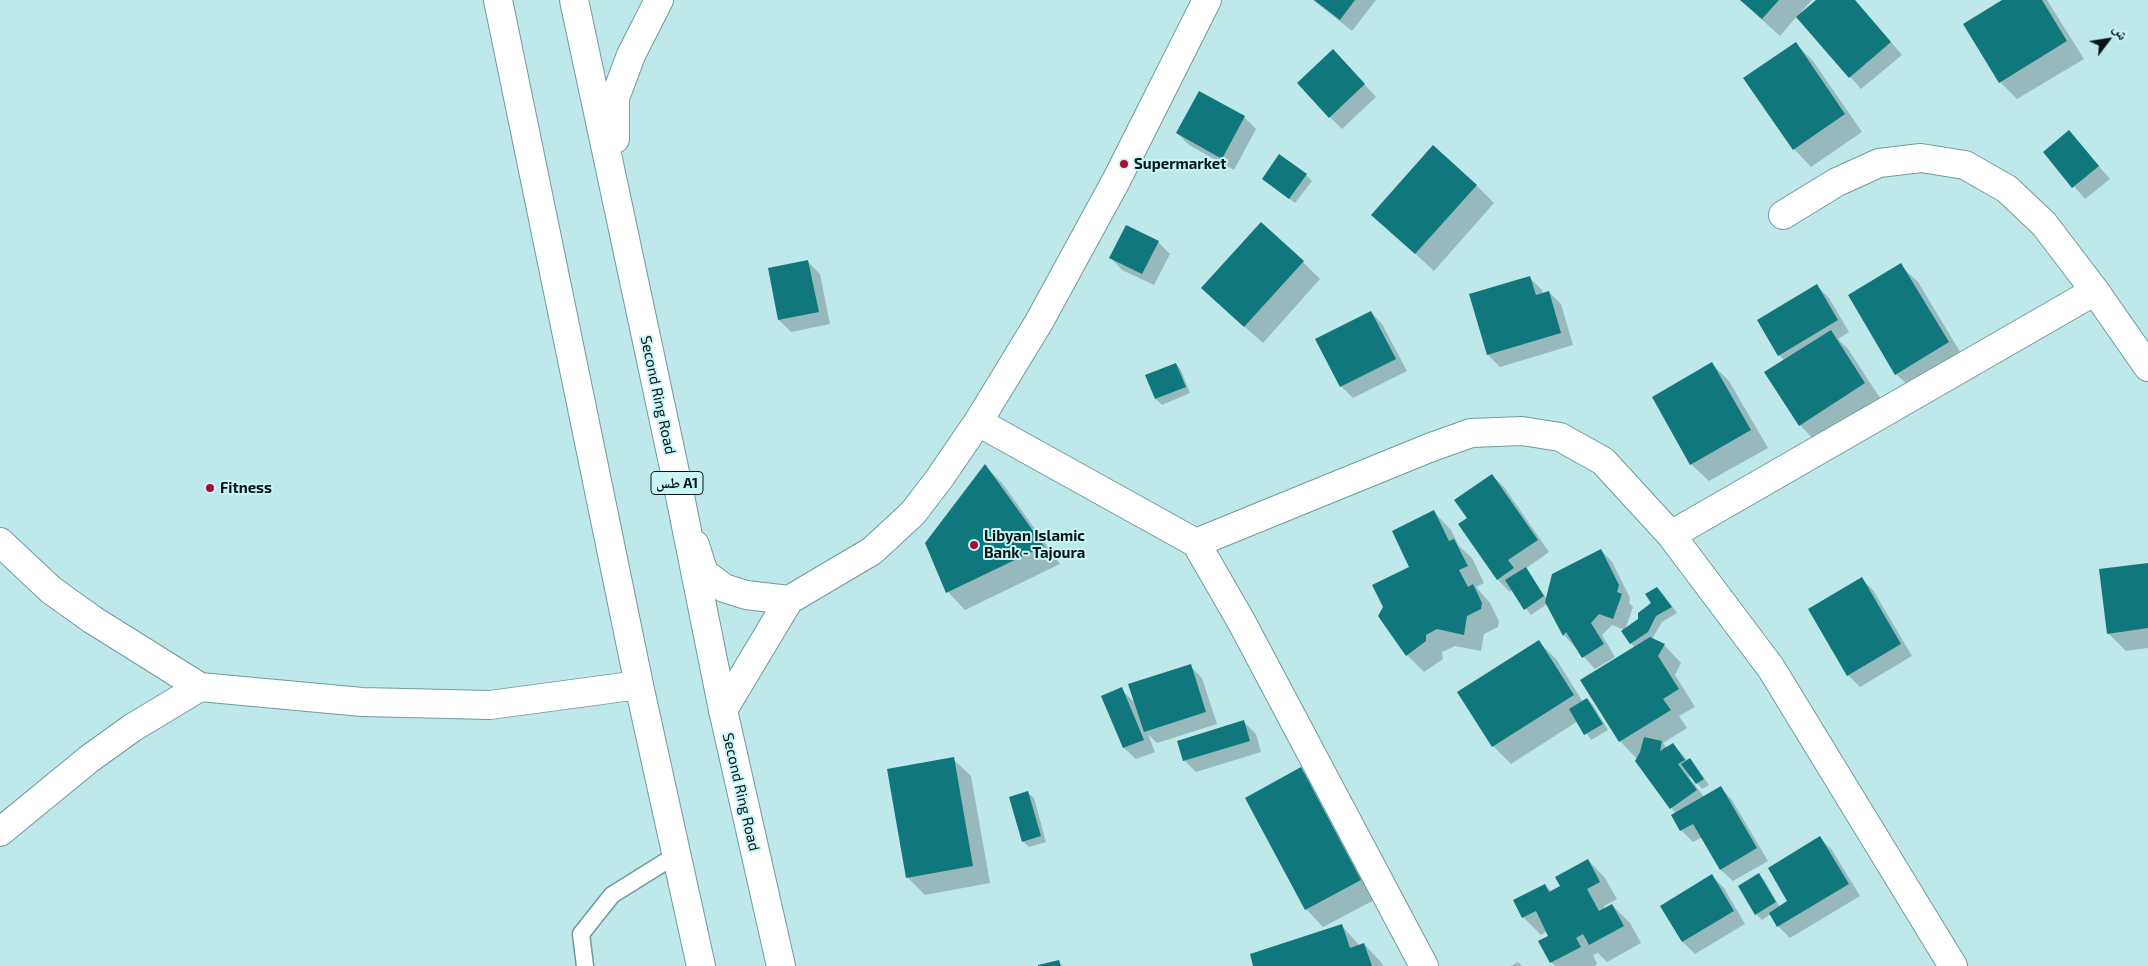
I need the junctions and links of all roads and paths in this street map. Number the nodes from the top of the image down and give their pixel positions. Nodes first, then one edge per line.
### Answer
1 (498, 0) edge
2 (574, 0) edge
3 (659, 0) edge
4 (1207, 0) edge
5 (610, 170) junction
6 (1783, 215) dead end
7 (2095, 291) junction
8 (2148, 368) edge
9 (978, 422) junction
10 (679, 492) junction
11 (1671, 535) junction
12 (0, 542) edge
13 (1196, 543) junction
14 (789, 600) junction
15 (638, 685) junction
16 (200, 687) junction
17 (722, 710) junction
18 (0, 832) edge
19 (676, 855) junction
20 (585, 966) edge
21 (701, 966) edge
22 (781, 966) edge
23 (1424, 966) edge
24 (1953, 966) edge

1 - 15 main road
2 - 5 main road, Second Ring Road / طس A1
3 - 5 main road
4 - 9 main road
5 - 10 main road, Second Ring Road / طس A1
6 - 7 main road
7 - 8 main road
7 - 11 main road
9 - 13 main road
9 - 14 main road
10 - 14 main road
10 - 17 main road, Second Ring Road / طس A1
11 - 13 main road
11 - 24 main road
12 - 16 main road
13 - 23 main road
14 - 17 main road
15 - 16 main road
15 - 19 main road
16 - 18 main road
17 - 22 main road, Second Ring Road / طس A1
19 - 20 lane
19 - 21 main road

